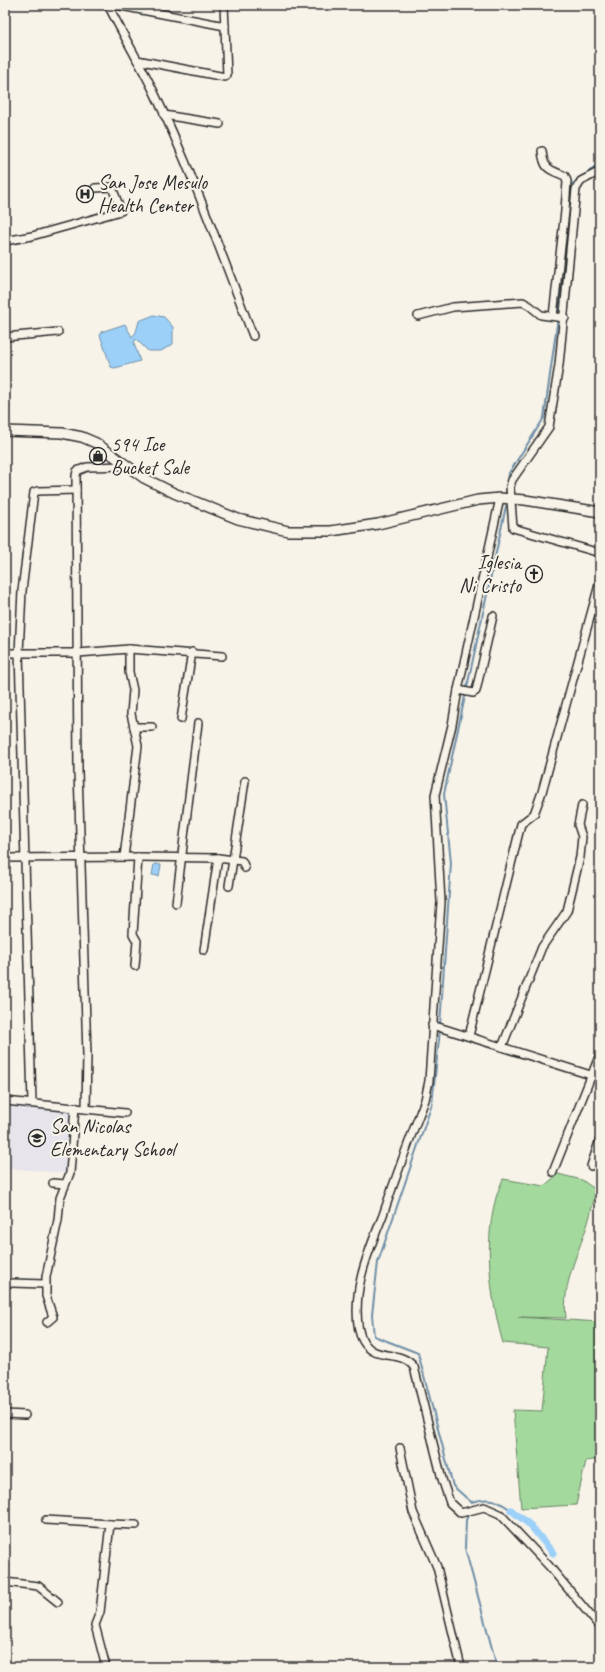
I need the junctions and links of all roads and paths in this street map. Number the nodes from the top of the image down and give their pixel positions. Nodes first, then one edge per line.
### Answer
1 (108, 5) edge
2 (116, 5) edge
3 (224, 5) edge
4 (225, 26) junction
5 (137, 60) junction
6 (164, 115) junction
7 (220, 124) dead end
8 (542, 151) dead end
9 (600, 171) edge
10 (96, 188) dead end
11 (5, 241) edge
12 (560, 258) junction
13 (570, 260) junction
14 (418, 316) dead end
15 (559, 317) junction
16 (58, 332) dead end
17 (253, 336) dead end
18 (5, 337) edge
19 (5, 431) edge
20 (128, 466) junction
21 (76, 490) junction
22 (500, 498) junction
23 (511, 499) junction
24 (600, 512) edge
25 (600, 553) edge
26 (600, 581) edge
27 (493, 616) dead end
28 (129, 649) junction
29 (192, 652) junction
30 (5, 653) edge
31 (78, 653) junction
32 (19, 654) junction
33 (222, 656) dead end
34 (459, 690) junction
35 (180, 719) dead end
36 (198, 723) dead end
37 (134, 727) junction
38 (152, 727) dead end
39 (245, 781) dead end
40 (582, 805) dead end
41 (80, 857) junction
42 (124, 857) junction
43 (138, 857) junction
44 (181, 857) junction
45 (5, 858) edge
46 (26, 858) junction
47 (218, 858) junction
48 (234, 860) junction
49 (245, 868) dead end
50 (229, 886) dead end
51 (176, 902) dead end
52 (204, 950) dead end
53 (135, 966) dead end
54 (434, 1025) junction
55 (469, 1036) junction
56 (502, 1047) junction
57 (600, 1054) edge
58 (592, 1076) junction
59 (600, 1078) edge
60 (5, 1101) edge
61 (32, 1103) junction
62 (76, 1107) junction
63 (86, 1109) junction
64 (125, 1113) dead end
65 (600, 1139) edge
66 (590, 1166) dead end
67 (553, 1172) dead end
68 (53, 1183) dead end
69 (64, 1184) junction
70 (12, 1283) dead end
71 (46, 1284) junction
72 (47, 1322) dead end
73 (5, 1414) edge
74 (25, 1415) dead end
75 (400, 1448) dead end
76 (46, 1520) dead end
77 (110, 1524) junction
78 (136, 1525) dead end
79 (5, 1582) edge
80 (58, 1602) dead end
81 (600, 1627) edge
82 (106, 1667) edge
83 (461, 1667) edge

1 - 5 street
2 - 4 street
3 - 4 street
4 - 5 street
5 - 6 street
6 - 7 street
6 - 17 street
8 - 12 street
9 - 13 street
10 - 11 street
12 - 13 street
12 - 15 street
13 - 15 street
14 - 15 street
15 - 23 street
16 - 18 street
19 - 20 main road
20 - 21 street
20 - 22 main road
21 - 31 street
21 - 32 street
22 - 23 main road
22 - 34 street
23 - 24 main road
23 - 25 street
26 - 55 street
27 - 34 street
28 - 29 street
28 - 31 street
28 - 37 street
29 - 33 street
29 - 35 street
30 - 32 street
31 - 32 street
31 - 41 street
32 - 46 street
34 - 54 street
36 - 44 street
37 - 38 street
37 - 42 street
39 - 48 street
40 - 56 street
41 - 42 street
41 - 46 street
41 - 63 street
42 - 43 street
43 - 44 street
43 - 53 street
44 - 47 street
44 - 51 street
45 - 46 street
46 - 61 street
47 - 48 street
47 - 52 street
48 - 49 street
48 - 50 street
54 - 55 street
54 - 81 street
55 - 56 street
56 - 58 street
57 - 58 street
58 - 59 street
58 - 67 street
60 - 61 street
61 - 62 street
62 - 63 street
62 - 69 street
63 - 64 street
65 - 66 street
68 - 69 street
69 - 71 street
70 - 71 street
71 - 72 street
73 - 74 street
75 - 83 street
76 - 77 street
77 - 78 street
77 - 82 street
79 - 80 street

